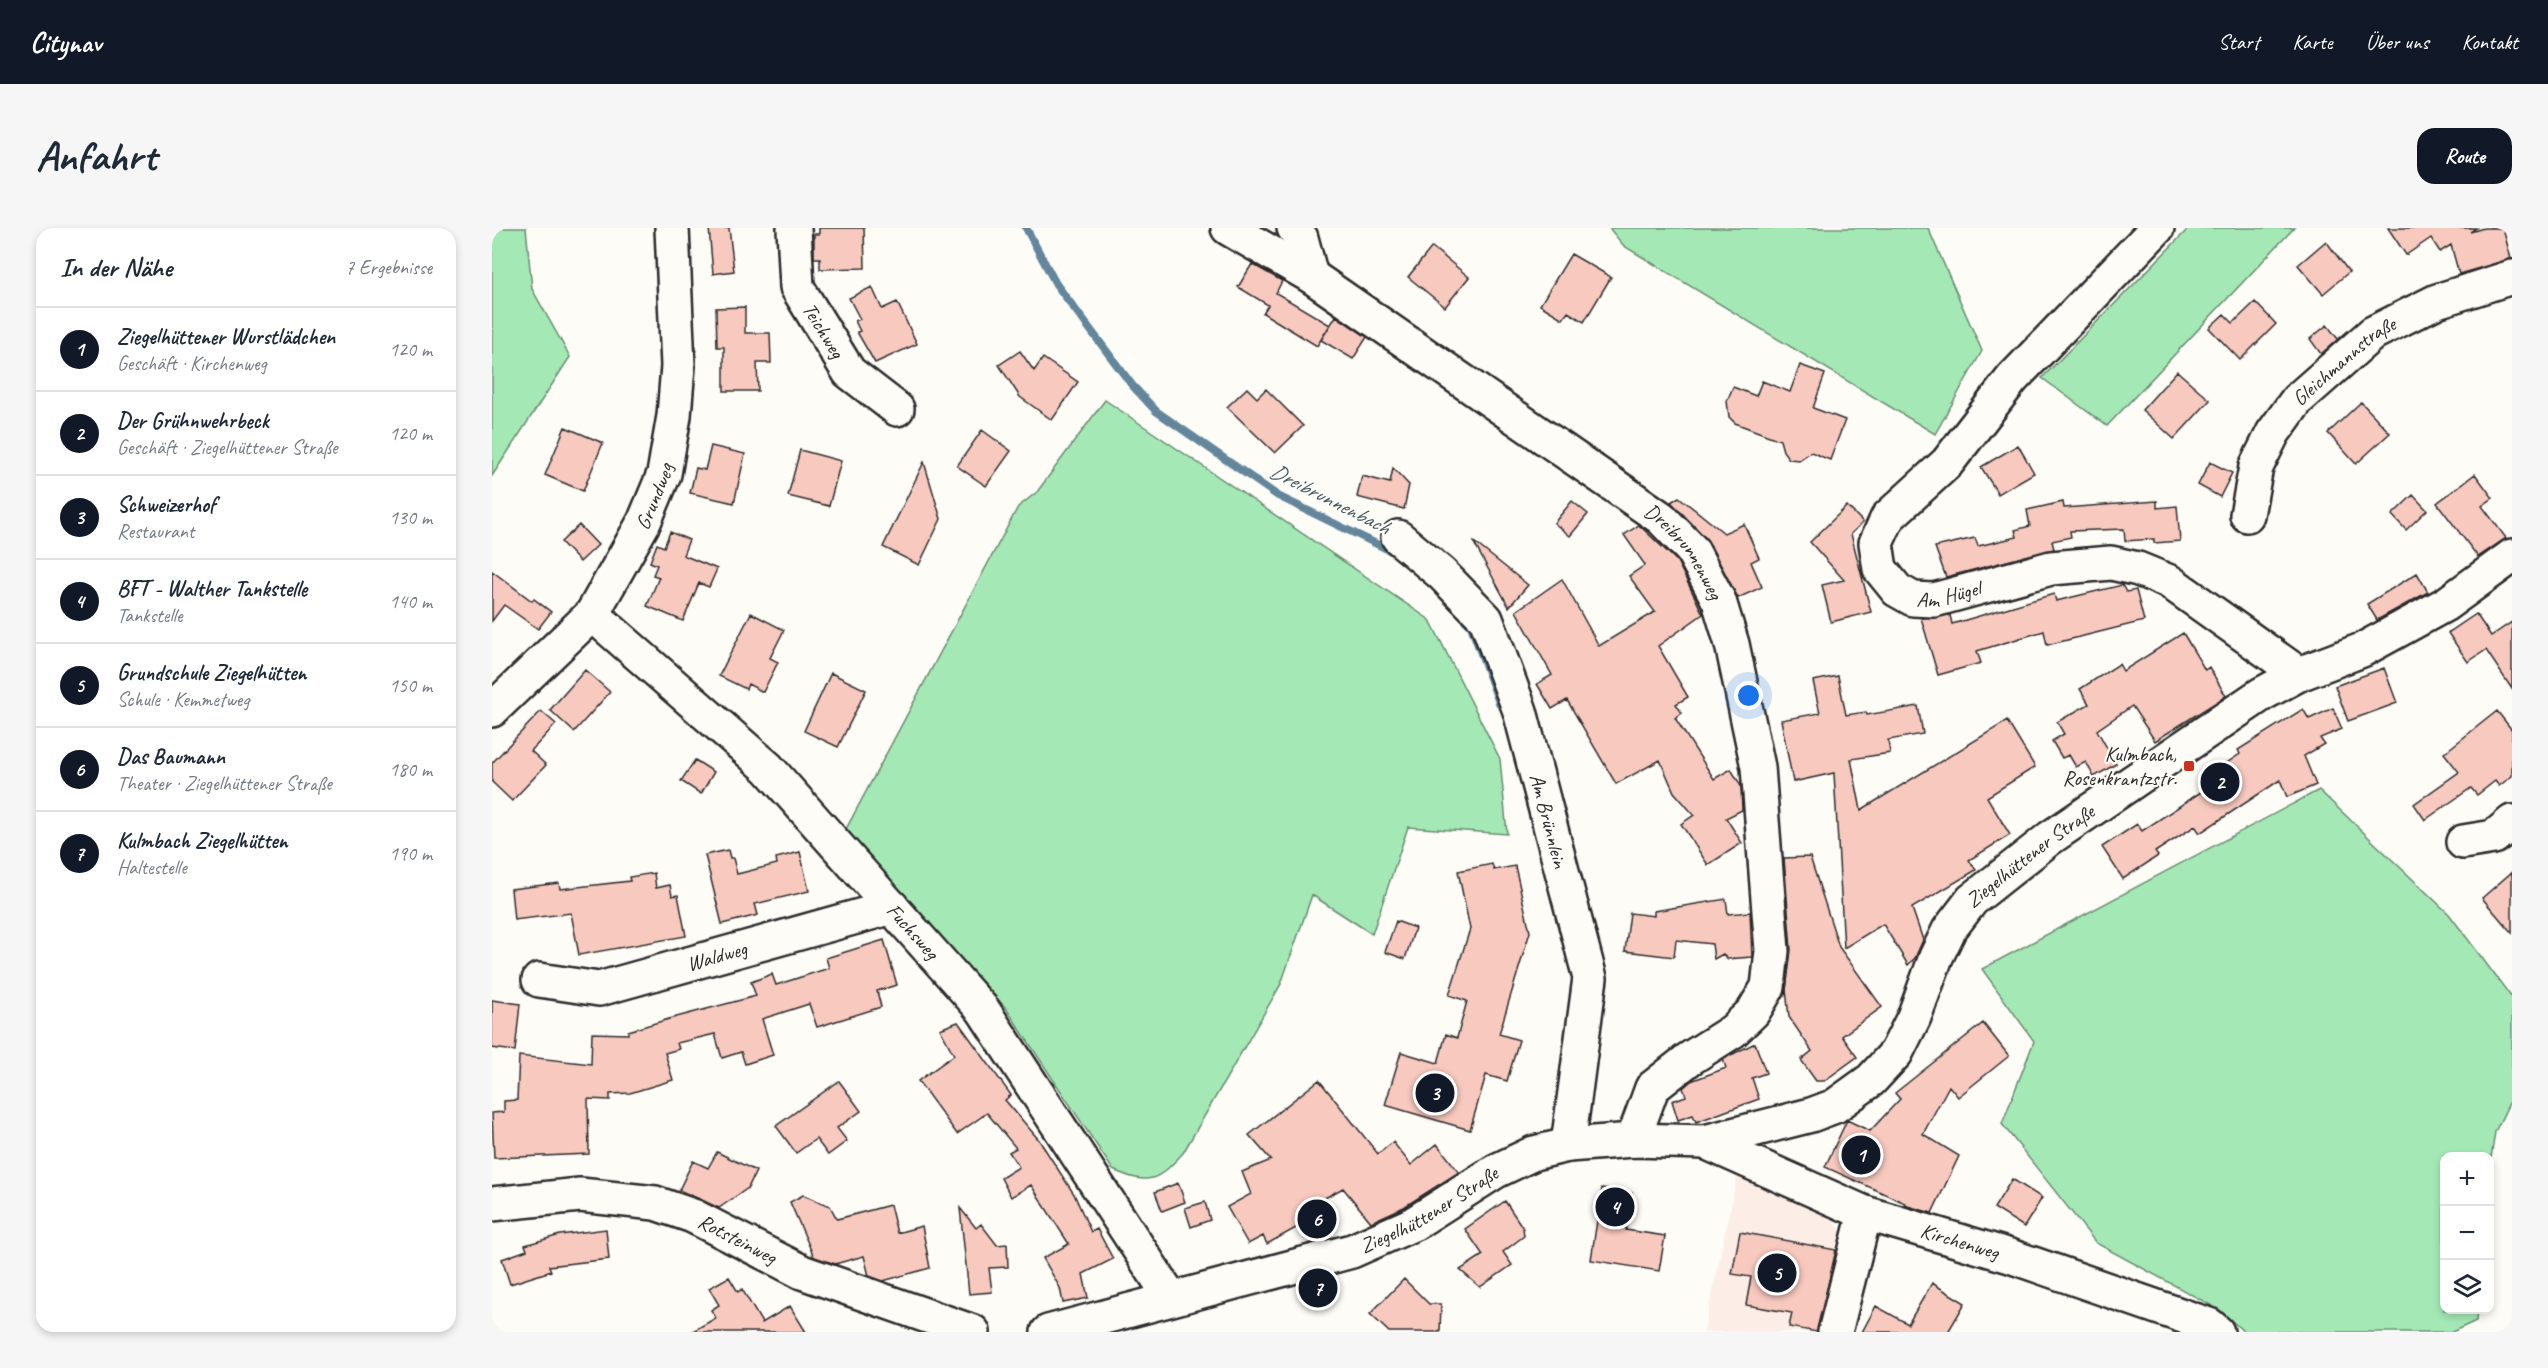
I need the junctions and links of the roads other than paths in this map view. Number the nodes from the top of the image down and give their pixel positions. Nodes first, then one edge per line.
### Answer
1 (672, 228) edge
2 (794, 228) edge
3 (1228, 228) edge
4 (1294, 228) edge
5 (2157, 228) edge
6 (1311, 276) junction
7 (2512, 277) edge
8 (897, 409) dead end
9 (2247, 515) dead end
10 (1398, 537) dead end
11 (2512, 556) edge
12 (592, 614) junction
13 (2299, 674) junction
14 (492, 710) edge
15 (2512, 822) edge
16 (2463, 842) dead end
17 (892, 907) junction
18 (539, 980) dead end
19 (1633, 1140) junction
20 (1705, 1142) junction
21 (1568, 1145) junction
22 (492, 1204) edge
23 (1865, 1213) junction
24 (1172, 1298) junction
25 (973, 1332) edge
26 (1048, 1332) edge
27 (1835, 1332) edge
28 (2217, 1332) edge

1 - 12 street, Grundweg
2 - 8 street, Teichweg
3 - 6 street, Dreibrunnenweg
4 - 6 street
5 - 13 street, Am Hügel
6 - 19 street, Dreibrunnenweg
7 - 9 street, Gleichmannstraße
10 - 21 street, Am Brünnlein
11 - 13 street, Ziegelhüttener Straße
12 - 14 street, Grundweg
12 - 17 street, Fuchsweg
13 - 20 street, Ziegelhüttener Straße
15 - 16 street
17 - 18 street, Waldweg
17 - 24 street, Fuchsweg
19 - 20 street, Ziegelhüttener Straße
19 - 21 street, Ziegelhüttener Straße
20 - 23 street, Kirchenweg
21 - 24 street, Ziegelhüttener Straße
22 - 25 street, Rotsteinweg
23 - 27 street
23 - 28 street, Kirchenweg
24 - 26 street, Ziegelhüttener Straße

